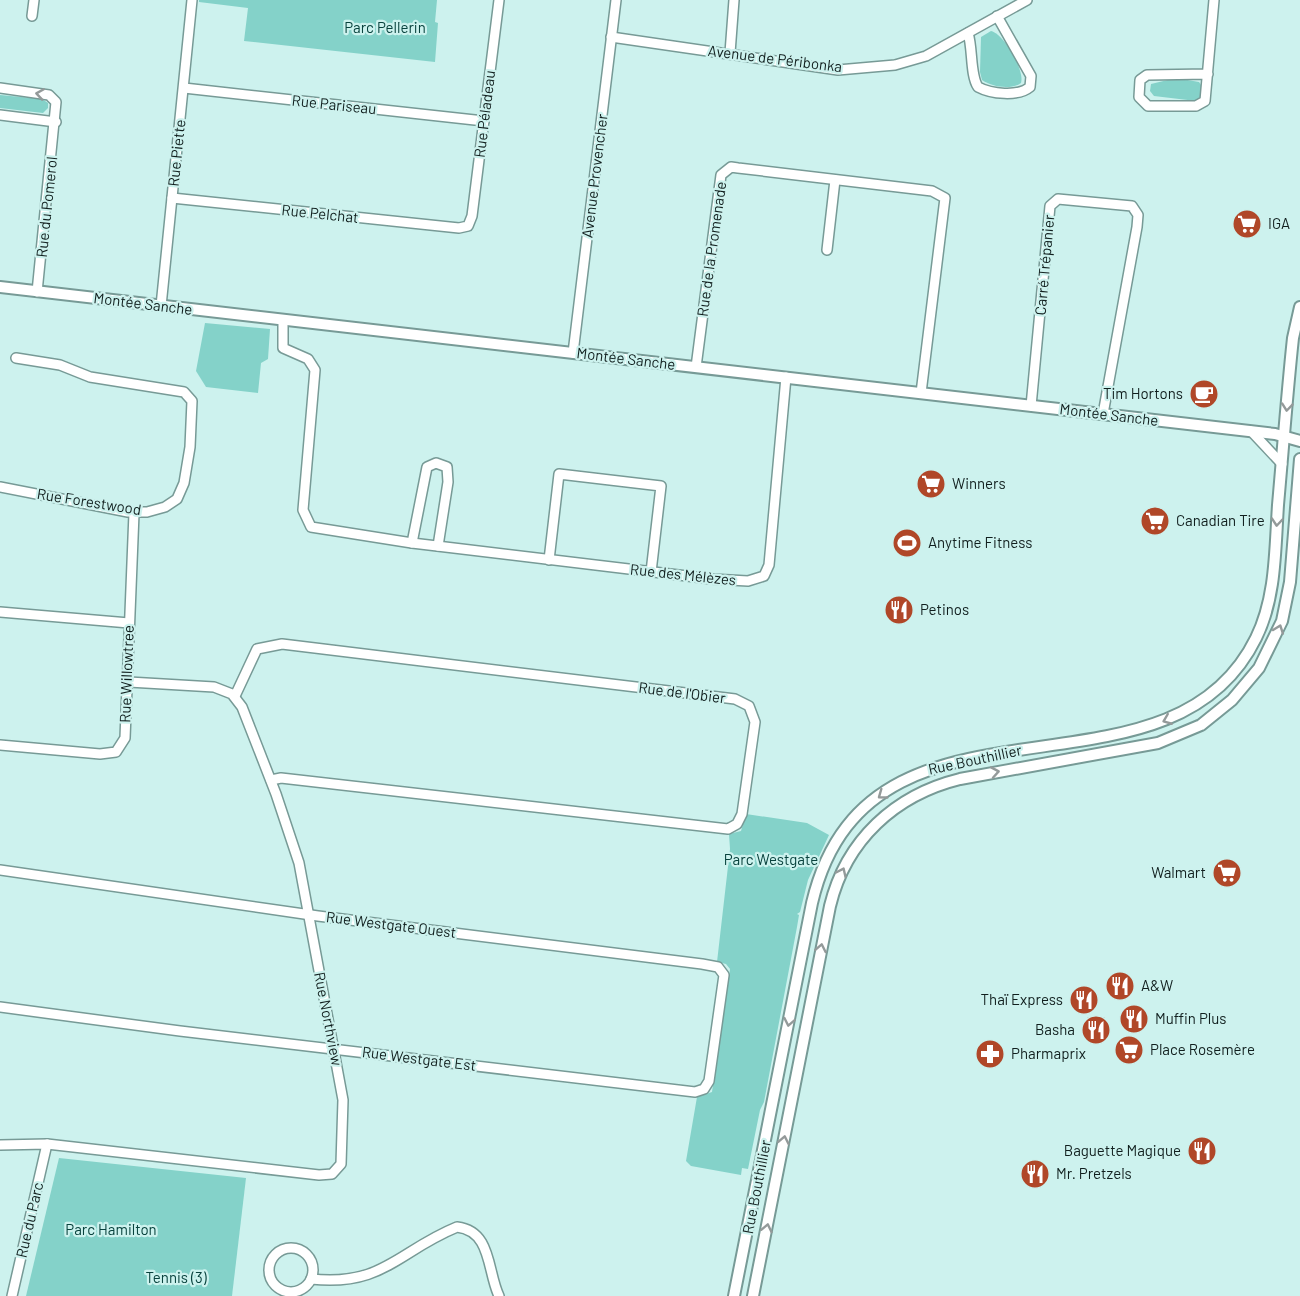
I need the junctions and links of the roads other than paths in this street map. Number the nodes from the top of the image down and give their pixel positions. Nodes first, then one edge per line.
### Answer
1 (34, 0) edge
2 (192, 0) edge
3 (499, 0) edge
4 (616, 0) edge
5 (734, 0) edge
6 (1027, 0) edge
7 (1214, 0) edge
8 (1015, 2) edge
9 (32, 16) dead end
10 (997, 16) junction
11 (968, 33) junction
12 (611, 37) junction
13 (730, 53) junction
14 (1208, 74) junction
15 (0, 88) edge
16 (184, 88) junction
17 (0, 116) edge
18 (484, 121) junction
19 (56, 122) junction
20 (835, 180) junction
21 (172, 198) junction
22 (468, 226) joint
23 (827, 250) dead end
24 (0, 287) edge
25 (37, 291) junction
26 (161, 306) junction
27 (1300, 307) edge
28 (283, 320) junction
29 (573, 353) junction
30 (16, 358) dead end
31 (696, 367) junction
32 (786, 377) junction
33 (921, 393) junction
34 (1031, 406) junction
35 (1103, 414) junction
36 (1251, 431) junction
37 (1284, 436) junction
38 (1300, 441) edge
39 (1300, 459) edge
40 (1282, 464) junction
41 (0, 487) edge
42 (134, 513) junction
43 (412, 543) junction
44 (438, 546) junction
45 (549, 560) junction
46 (651, 572) junction
47 (0, 612) edge
48 (129, 623) junction
49 (129, 682) junction
50 (235, 696) junction
51 (0, 745) edge
52 (271, 780) junction
53 (0, 870) edge
54 (307, 914) junction
55 (0, 1007) edge
56 (717, 1029) joint
57 (334, 1048) junction
58 (47, 1144) junction
59 (0, 1145) edge
60 (311, 1279) junction
61 (12, 1296) edge
62 (499, 1296) edge
63 (734, 1296) edge
64 (753, 1296) edge

1 - 9 street
2 - 16 street, Rue Piette
3 - 18 street, Rue Péladeau
4 - 12 street, Avenue Provencher
5 - 13 street
6 - 8 street, Avenue de Péribonka
7 - 14 street
8 - 10 street, Avenue de Péribonka
10 - 11 street, Avenue de Péribonka
10 - 11 street
11 - 13 street, Avenue de Péribonka
12 - 13 street, Avenue de Péribonka
12 - 29 street, Avenue Provencher
14 - 14 street
19 -> 15 street, Rue du Pomerol
16 - 18 street, Rue Pariseau
16 - 21 street, Rue Piette
17 - 19 street
18 - 22 street, Rue Péladeau
19 - 25 street, Rue du Pomerol
20 - 23 street
20 - 31 street, Rue de la Promenade
20 - 33 street, Rue de la Promenade
21 - 22 street, Rue Pelchat
21 - 26 street, Rue Piette
24 - 25 street, Montée Sanche
25 - 26 street, Montée Sanche
26 - 28 street, Montée Sanche
27 -> 37 street, Rue Bouthillier
28 - 29 street, Montée Sanche
28 - 43 street, Rue des Mélèzes
29 - 31 street, Montée Sanche
30 - 42 street, Rue Forestwood
31 - 32 street, Montée Sanche
32 - 33 street, Montée Sanche
32 - 46 street, Rue des Mélèzes
33 - 34 street, Montée Sanche
34 - 35 street, Montée Sanche
34 - 35 street, Carré Trépanier
35 - 36 street, Montée Sanche
36 - 37 street, Montée Sanche
36 - 40 street
37 - 38 street, Montée Sanche
37 - 40 street, Rue Bouthillier
64 -> 39 street, Rue Bouthillier
40 -> 63 street, Rue Bouthillier
41 - 42 street, Rue Forestwood
42 - 48 street, Rue Willowtree
43 - 44 street, Rue des Mélèzes
43 - 44 street
44 - 45 street, Rue des Mélèzes
45 - 46 street, Rue des Mélèzes
45 - 46 street
47 - 48 street
48 - 49 street, Rue Willowtree
49 - 50 street
49 - 51 street, Rue Willowtree
50 - 52 street, Rue Northview
50 - 52 street, Rue de l'Obier
52 - 54 street, Rue Northview
53 - 54 street, Rue Westgate Ouest
54 - 56 street, Rue Westgate Ouest
54 - 57 street, Rue Northview
55 - 57 street, Rue Westgate Est
56 - 57 street, Rue Westgate Est
57 - 58 street, Rue Northview
58 - 59 street
58 - 61 street, Rue du Parc
60 - 60 street
60 - 62 street

